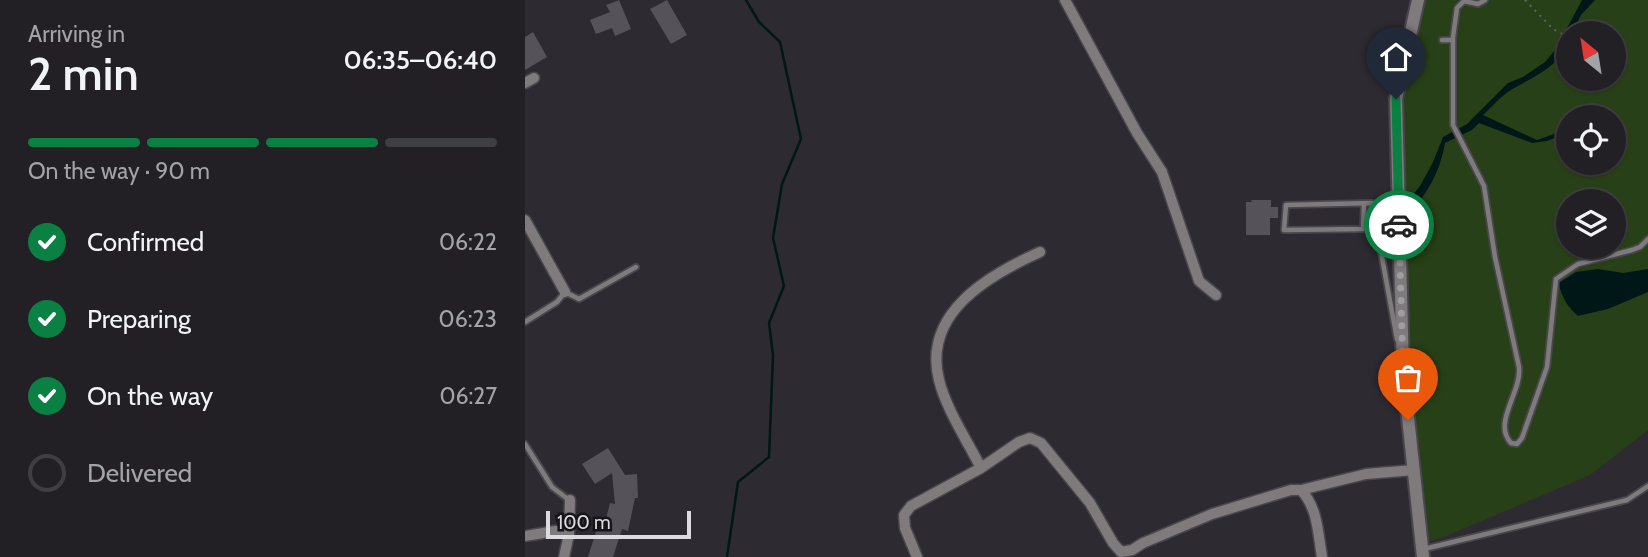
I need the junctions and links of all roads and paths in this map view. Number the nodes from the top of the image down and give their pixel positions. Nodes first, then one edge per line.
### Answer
1 (1065, 0) edge
2 (1418, 0) edge
3 (1485, 0) edge
4 (1525, 0) edge
5 (1556, 30) edge
6 (1441, 40) dead end
7 (1453, 40) junction
8 (1364, 204) junction
9 (525, 220) edge
10 (1648, 239) edge
11 (1040, 252) dead end
12 (636, 267) dead end
13 (565, 292) junction
14 (1216, 295) dead end
15 (525, 322) edge
16 (1403, 371) junction
17 (525, 443) edge
18 (981, 468) junction
19 (1413, 470) junction
20 (1648, 486) edge
21 (1301, 490) junction
22 (570, 500) joint
23 (569, 534) junction
24 (525, 536) edge
25 (1423, 553) edge
26 (563, 557) edge
27 (917, 557) edge
28 (1322, 557) edge

1 - 14 street
2 - 16 street
3 - 7 lane
4 - 5 path
6 - 7 lane
7 - 10 lane
8 - 8 lane
8 - 16 lane
9 - 13 street
11 - 18 street
12 - 13 lane
13 - 15 lane
16 - 19 street
17 - 22 lane
18 - 21 street
18 - 27 street
19 - 21 street
19 - 25 street
20 - 25 lane
21 - 28 street
22 - 23 street
23 - 24 street
23 - 26 street

